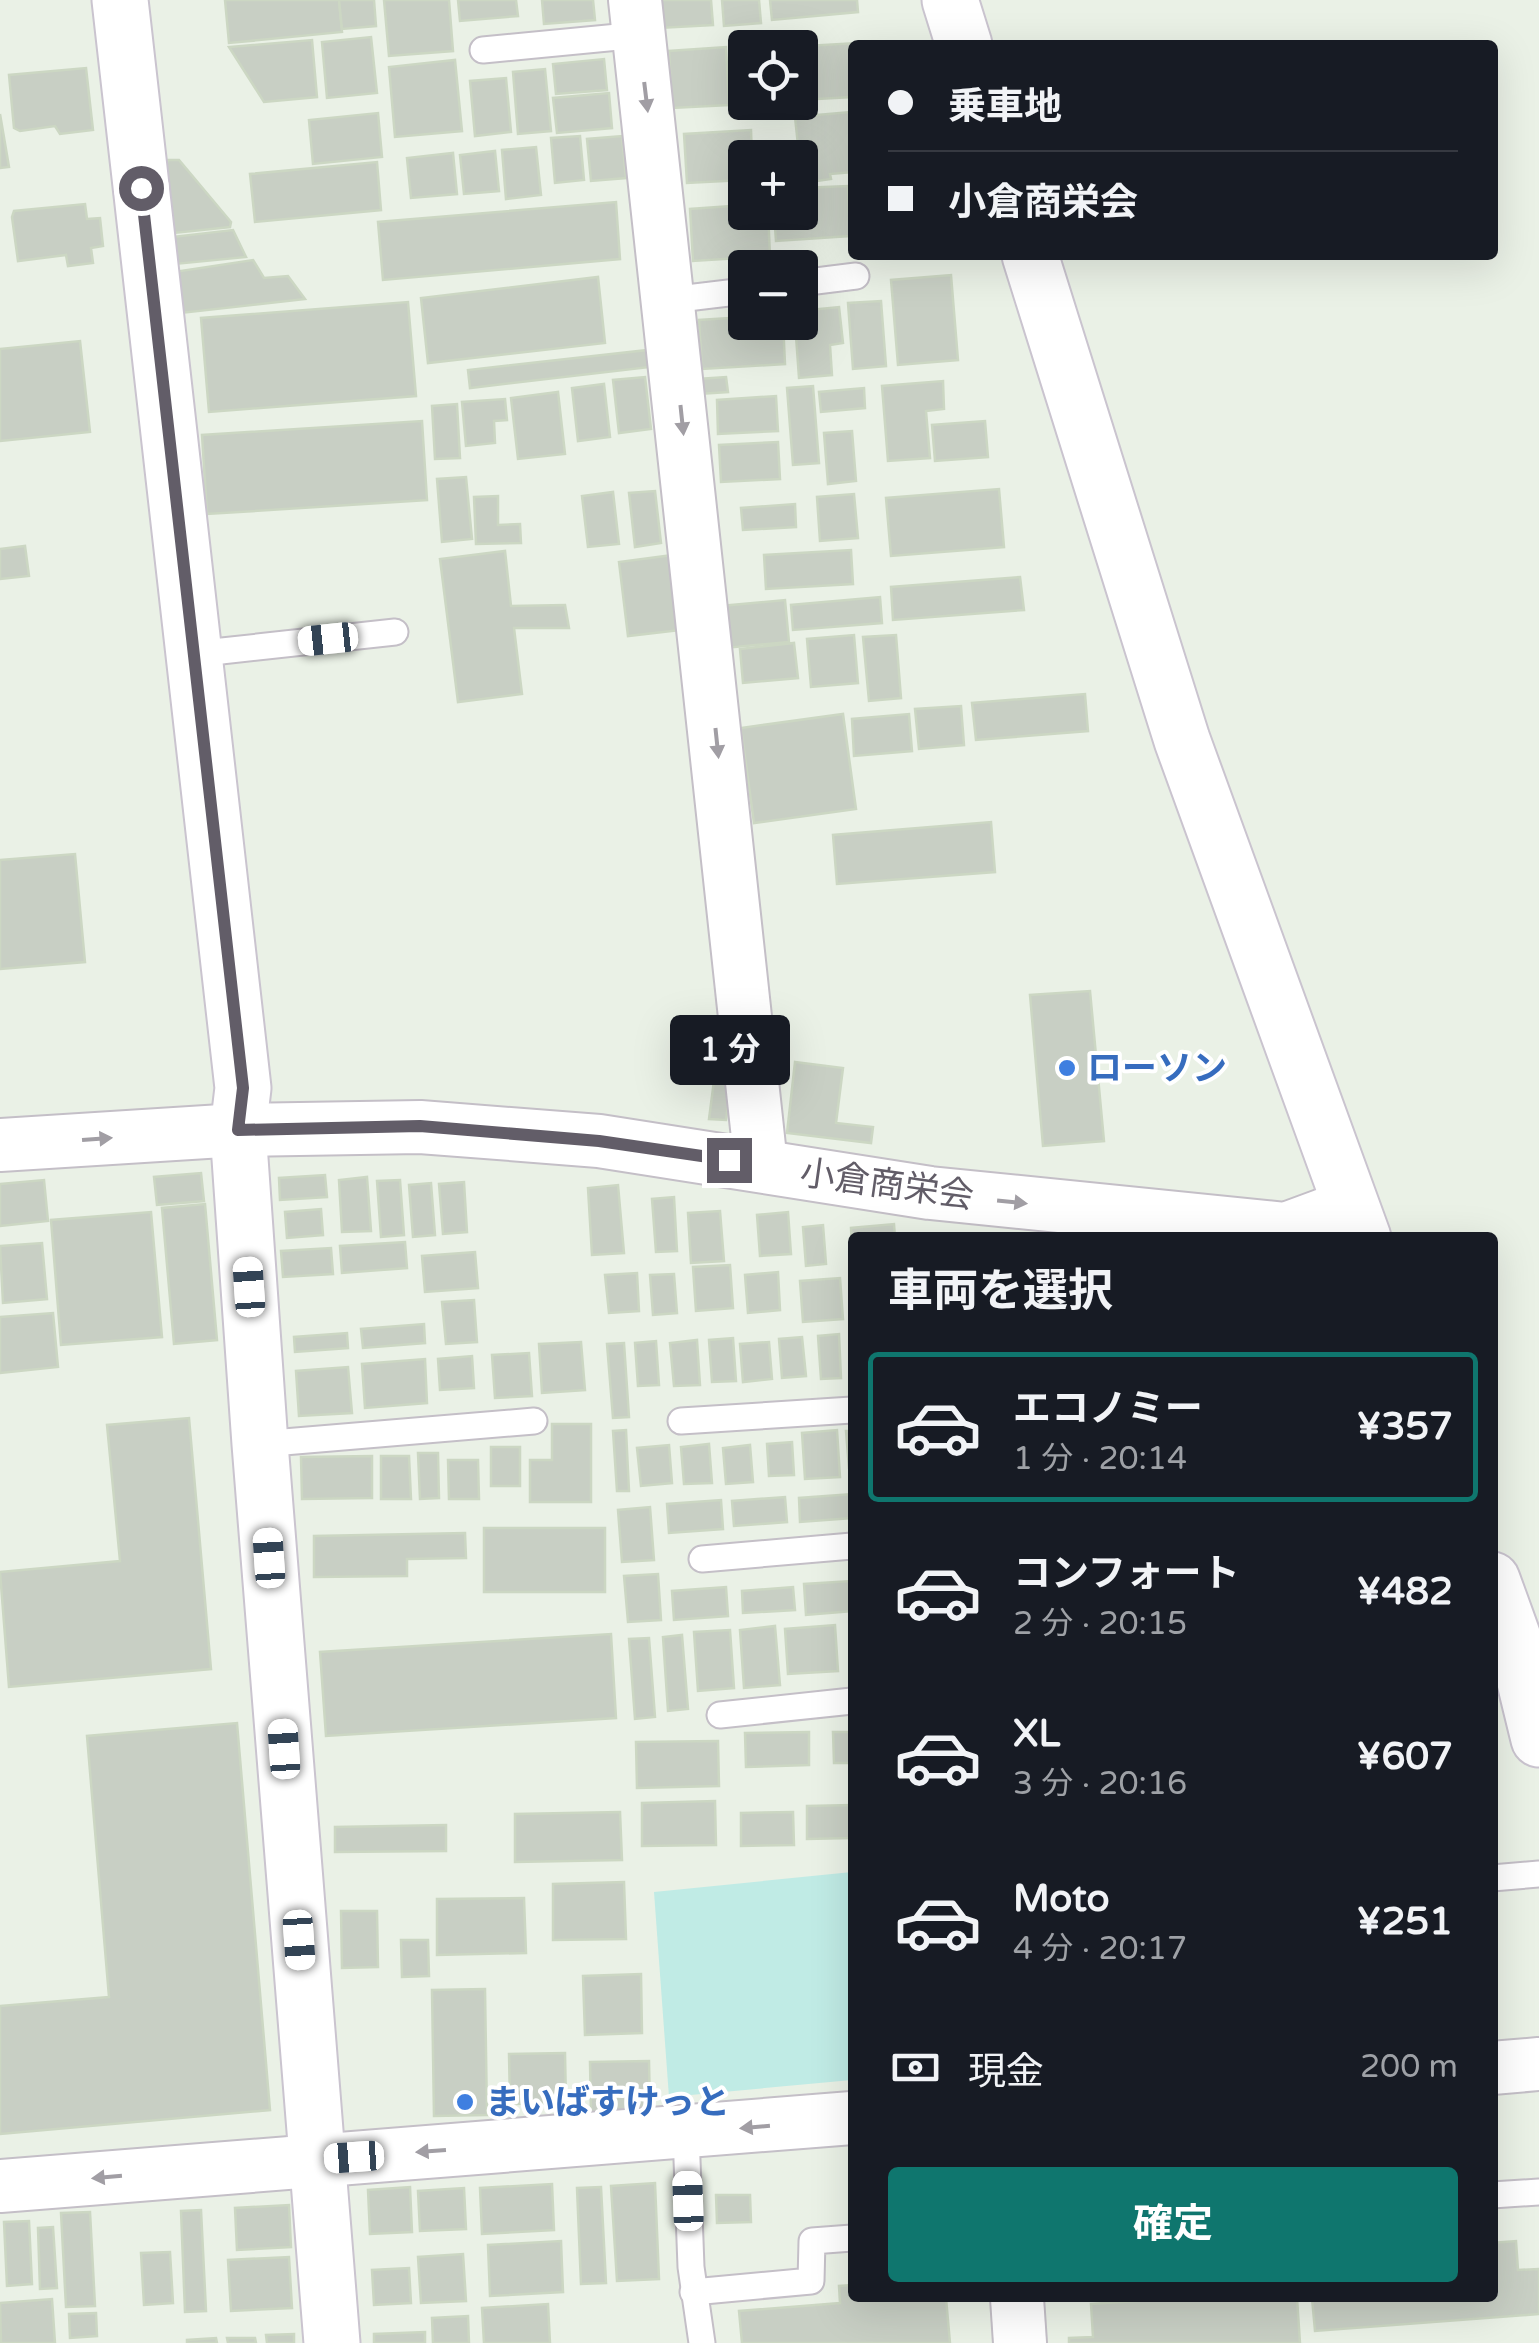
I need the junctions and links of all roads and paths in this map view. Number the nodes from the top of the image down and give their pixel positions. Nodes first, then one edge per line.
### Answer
1 (120, 0) edge
2 (950, 0) edge
3 (637, 17) edge
4 (962, 40) edge
5 (483, 50) dead end
6 (1032, 260) edge
7 (856, 276) dead end
8 (818, 281) edge
9 (728, 292) edge
10 (670, 300) junction
11 (395, 632) dead end
12 (194, 654) junction
13 (238, 1130) junction
14 (0, 1145) edge
15 (761, 1165) junction
16 (931, 1215) edge
17 (1357, 1221) edge
18 (848, 1410) edge
19 (681, 1420) dead end
20 (534, 1422) dead end
21 (260, 1444) junction
22 (848, 1546) edge
23 (702, 1559) dead end
24 (1498, 1591) edge
25 (1528, 1646) edge
26 (848, 1701) edge
27 (720, 1716) dead end
28 (1539, 1740) edge
29 (1539, 1874) edge
30 (1498, 1877) edge
31 (1539, 2064) edge
32 (1498, 2067) edge
33 (848, 2118) edge
34 (686, 2132) junction
35 (316, 2160) junction
36 (0, 2186) edge
37 (1539, 2192) edge
38 (1498, 2195) edge
39 (848, 2238) edge
40 (693, 2292) junction
41 (1017, 2302) edge
42 (332, 2343) edge
43 (702, 2343) edge
44 (1020, 2343) edge

1 - 12 street
2 - 4 street
3 - 5 lane
3 -> 10 street
6 - 17 street
7 - 8 lane
9 - 10 lane
10 -> 15 street
11 - 12 lane
12 - 13 street
14 -> 13 street, 小倉商栄会
13 - 15 street, 小倉商栄会
13 - 21 street
15 - 16 street, 小倉商栄会
16 -> 17 street, 小倉商栄会
18 - 19 lane
20 - 21 lane
21 - 35 street
22 - 23 lane
24 - 25 street
25 - 28 street
26 - 27 lane
29 - 30 lane
31 - 32 street
33 -> 34 street
34 -> 35 street
34 - 40 lane
35 -> 36 street
35 - 42 street
37 - 38 lane
39 - 40 lane
40 - 43 lane
41 - 44 street

